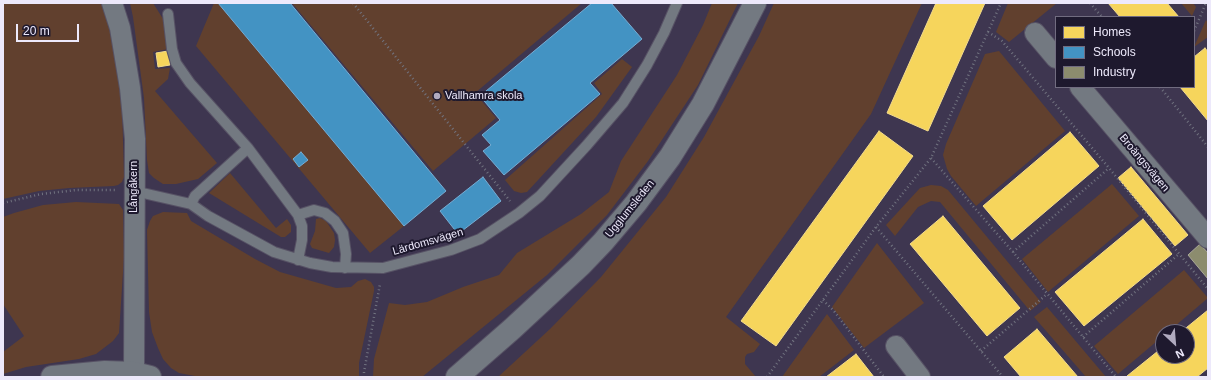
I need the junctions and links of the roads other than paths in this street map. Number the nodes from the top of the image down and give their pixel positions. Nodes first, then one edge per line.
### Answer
1 (112, 3) edge
2 (677, 3) edge
3 (755, 3) edge
4 (168, 14) dead end
5 (1035, 33) dead end
6 (1055, 57) edge
7 (1081, 88) edge
8 (248, 148) junction
9 (134, 191) junction
10 (191, 204) junction
11 (298, 215) junction
12 (1208, 238) edge
13 (298, 260) junction
14 (345, 268) junction
15 (896, 346) dead end
16 (139, 376) edge
17 (52, 377) edge
18 (457, 377) edge
19 (920, 377) edge

1 - 9 street, Långåkern
2 - 14 lane, Lärdomsvägen
3 - 18 street, Ugglumsleden
4 - 8 lane
5 - 6 street
7 - 12 street, Broängsvägen
8 - 10 lane
8 - 11 lane
9 - 10 lane, Lärdomsvägen
9 - 16 street, Långåkern
10 - 13 lane, Lärdomsvägen
11 - 13 lane
11 - 14 lane
13 - 14 lane, Lärdomsvägen
15 - 19 street
16 - 17 street

